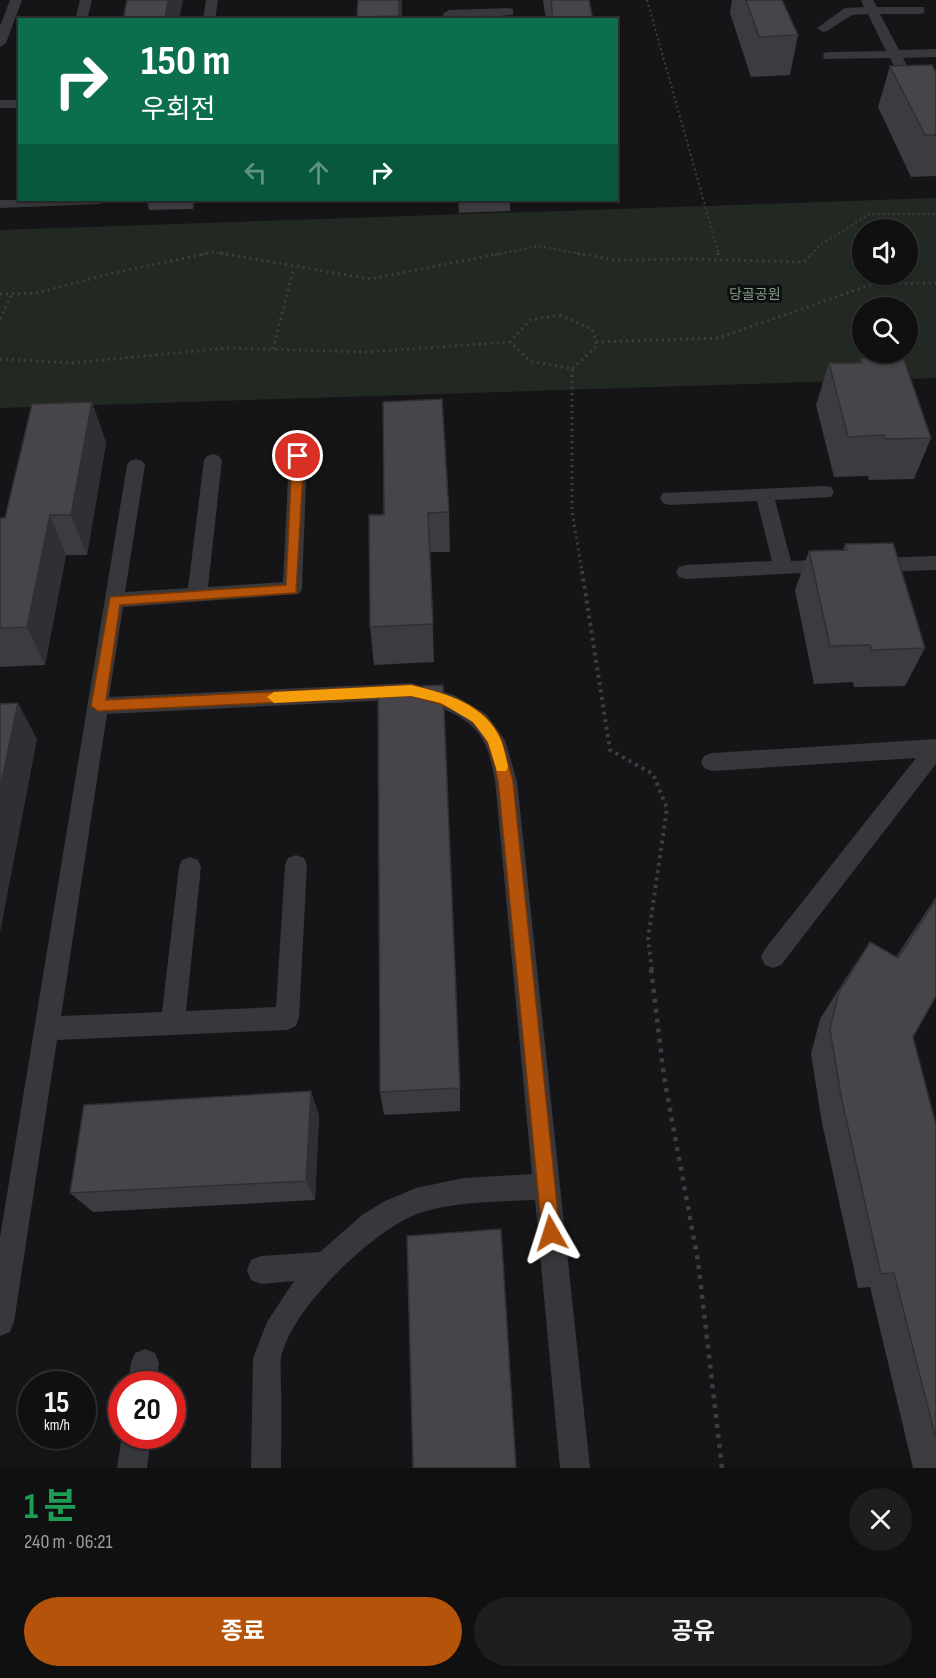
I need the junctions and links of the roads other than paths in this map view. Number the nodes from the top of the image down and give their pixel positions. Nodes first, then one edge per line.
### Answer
1 (86, 0) edge
2 (212, 0) edge
3 (15, 2) edge
4 (0, 5) edge
5 (869, 5) edge
6 (920, 10) dead end
7 (509, 11) edge
8 (82, 18) edge
9 (209, 18) edge
10 (450, 18) edge
11 (824, 28) dead end
12 (18, 30) edge
13 (2, 36) edge
14 (936, 53) edge
15 (895, 54) junction
16 (829, 56) dead end
17 (936, 87) edge
18 (0, 104) edge
19 (18, 104) edge
20 (18, 197) edge
21 (0, 204) edge
22 (298, 456) dead end
23 (213, 460) dead end
24 (136, 465) dead end
25 (825, 492) dead end
26 (764, 494) junction
27 (669, 498) dead end
28 (936, 562) edge
29 (783, 568) junction
30 (686, 572) dead end
31 (197, 595) junction
32 (115, 600) junction
33 (98, 706) junction
34 (936, 748) edge
35 (712, 762) dead end
36 (296, 865) dead end
37 (190, 867) dead end
38 (773, 957) dead end
39 (173, 1022) junction
40 (47, 1029) junction
41 (546, 1186) junction
42 (9, 1206) edge
43 (326, 1265) junction
44 (261, 1270) dead end
45 (0, 1322) edge
46 (134, 1449) edge
47 (132, 1468) edge
48 (266, 1468) edge
49 (574, 1468) edge

1 - 8 lane
2 - 9 lane
3 - 4 lane
3 - 13 lane
5 - 6 lane
5 - 11 lane
5 - 15 lane
7 - 10 lane
12 - 13 lane
14 - 15 lane
15 - 16 lane
15 - 17 lane
18 - 19 lane
20 - 21 lane
22 - 31 lane
23 - 31 lane
24 - 32 lane
25 - 26 lane
26 - 27 lane
26 - 29 lane
28 - 29 lane
29 - 30 lane
31 - 32 lane
32 - 33 lane
33 - 40 lane
33 - 41 lane
34 - 35 lane
34 - 38 lane
36 - 39 lane
37 - 39 lane
39 - 40 lane
40 - 42 lane
41 - 43 lane
41 - 49 lane
42 - 45 lane
43 - 44 lane
43 - 48 lane
46 - 47 lane

